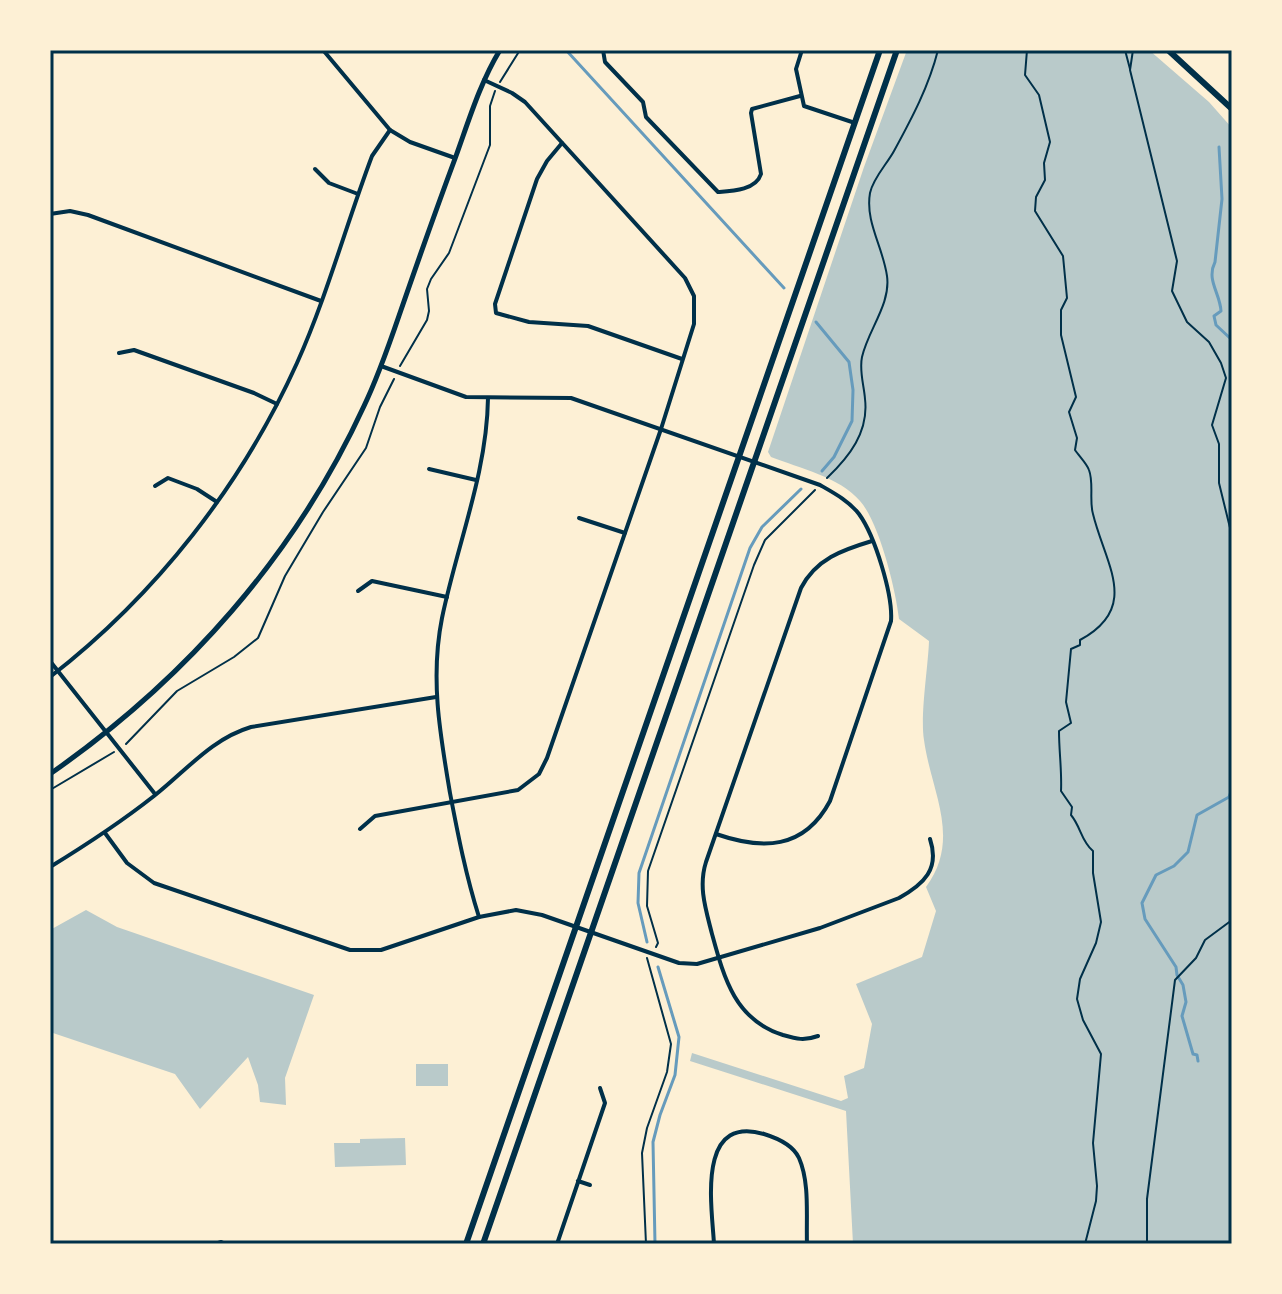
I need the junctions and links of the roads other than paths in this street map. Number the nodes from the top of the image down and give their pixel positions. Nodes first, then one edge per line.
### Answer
1 (323, 50) edge
2 (500, 50) edge
3 (603, 50) edge
4 (802, 50) edge
5 (880, 50) edge
6 (897, 50) edge
7 (1168, 50) edge
8 (484, 80) junction
9 (800, 96) junction
10 (1232, 109) edge
11 (855, 123) junction
12 (390, 130) junction
13 (562, 143) junction
14 (455, 158) junction
15 (315, 169) dead end
16 (358, 194) junction
17 (50, 214) edge
18 (321, 301) junction
19 (119, 353) dead end
20 (682, 359) junction
21 (381, 366) junction
22 (488, 398) junction
23 (277, 404) junction
24 (661, 429) junction
25 (739, 456) junction
26 (756, 461) junction
27 (429, 469) dead end
28 (476, 480) junction
29 (155, 486) dead end
30 (217, 502) junction
31 (579, 518) dead end
32 (625, 533) junction
33 (872, 541) junction
34 (358, 591) dead end
35 (447, 597) junction
36 (50, 661) edge
37 (58, 671) junction
38 (50, 677) edge
39 (436, 697) junction
40 (107, 733) junction
41 (50, 774) edge
42 (155, 795) junction
43 (452, 803) junction
44 (360, 829) dead end
45 (105, 833) junction
46 (716, 834) junction
47 (930, 839) dead end
48 (50, 867) edge
49 (479, 917) junction
50 (577, 926) junction
51 (592, 932) junction
52 (719, 959) junction
53 (818, 1036) dead end
54 (600, 1088) dead end
55 (719, 1131) dead end
56 (726, 1140) junction
57 (578, 1181) junction
58 (590, 1185) dead end
59 (211, 1244) edge
60 (228, 1244) edge
61 (466, 1244) edge
62 (483, 1244) edge
63 (557, 1244) edge
64 (714, 1244) edge
65 (807, 1244) edge

1 - 12 street
2 - 8 street
3 - 9 street
4 - 9 street
5 - 11 main road
6 - 26 main road
7 - 10 main road
8 - 13 street
8 - 14 street
9 - 11 street
11 - 25 main road
12 - 14 street
12 - 16 street
13 - 20 street
13 - 20 street
14 - 21 street
15 - 16 street
16 - 18 street
17 - 18 street
18 - 23 street
19 - 23 street
20 - 24 street
21 - 22 street
21 - 40 street
22 - 24 street
22 - 28 street
23 - 30 street
24 - 25 street
24 - 32 street
25 - 26 street
25 - 50 main road
26 - 33 street
26 - 51 main road
27 - 28 street
28 - 35 street
29 - 30 street
30 - 37 street
31 - 32 street
32 - 43 street
33 - 46 street
33 - 46 street
34 - 35 street
35 - 39 street
36 - 37 street
37 - 38 street
37 - 40 street
39 - 42 street
39 - 43 street
40 - 41 street
40 - 42 street
42 - 45 street
43 - 44 street
43 - 49 street
45 - 48 street
45 - 49 street
46 - 52 street
47 - 52 street
49 - 50 street
50 - 51 street
50 - 61 main road
51 - 52 street
51 - 62 main road
52 - 53 street
54 - 57 street
55 - 56 street
56 - 64 street
56 - 65 street
57 - 58 street
57 - 63 street
59 - 60 lane

